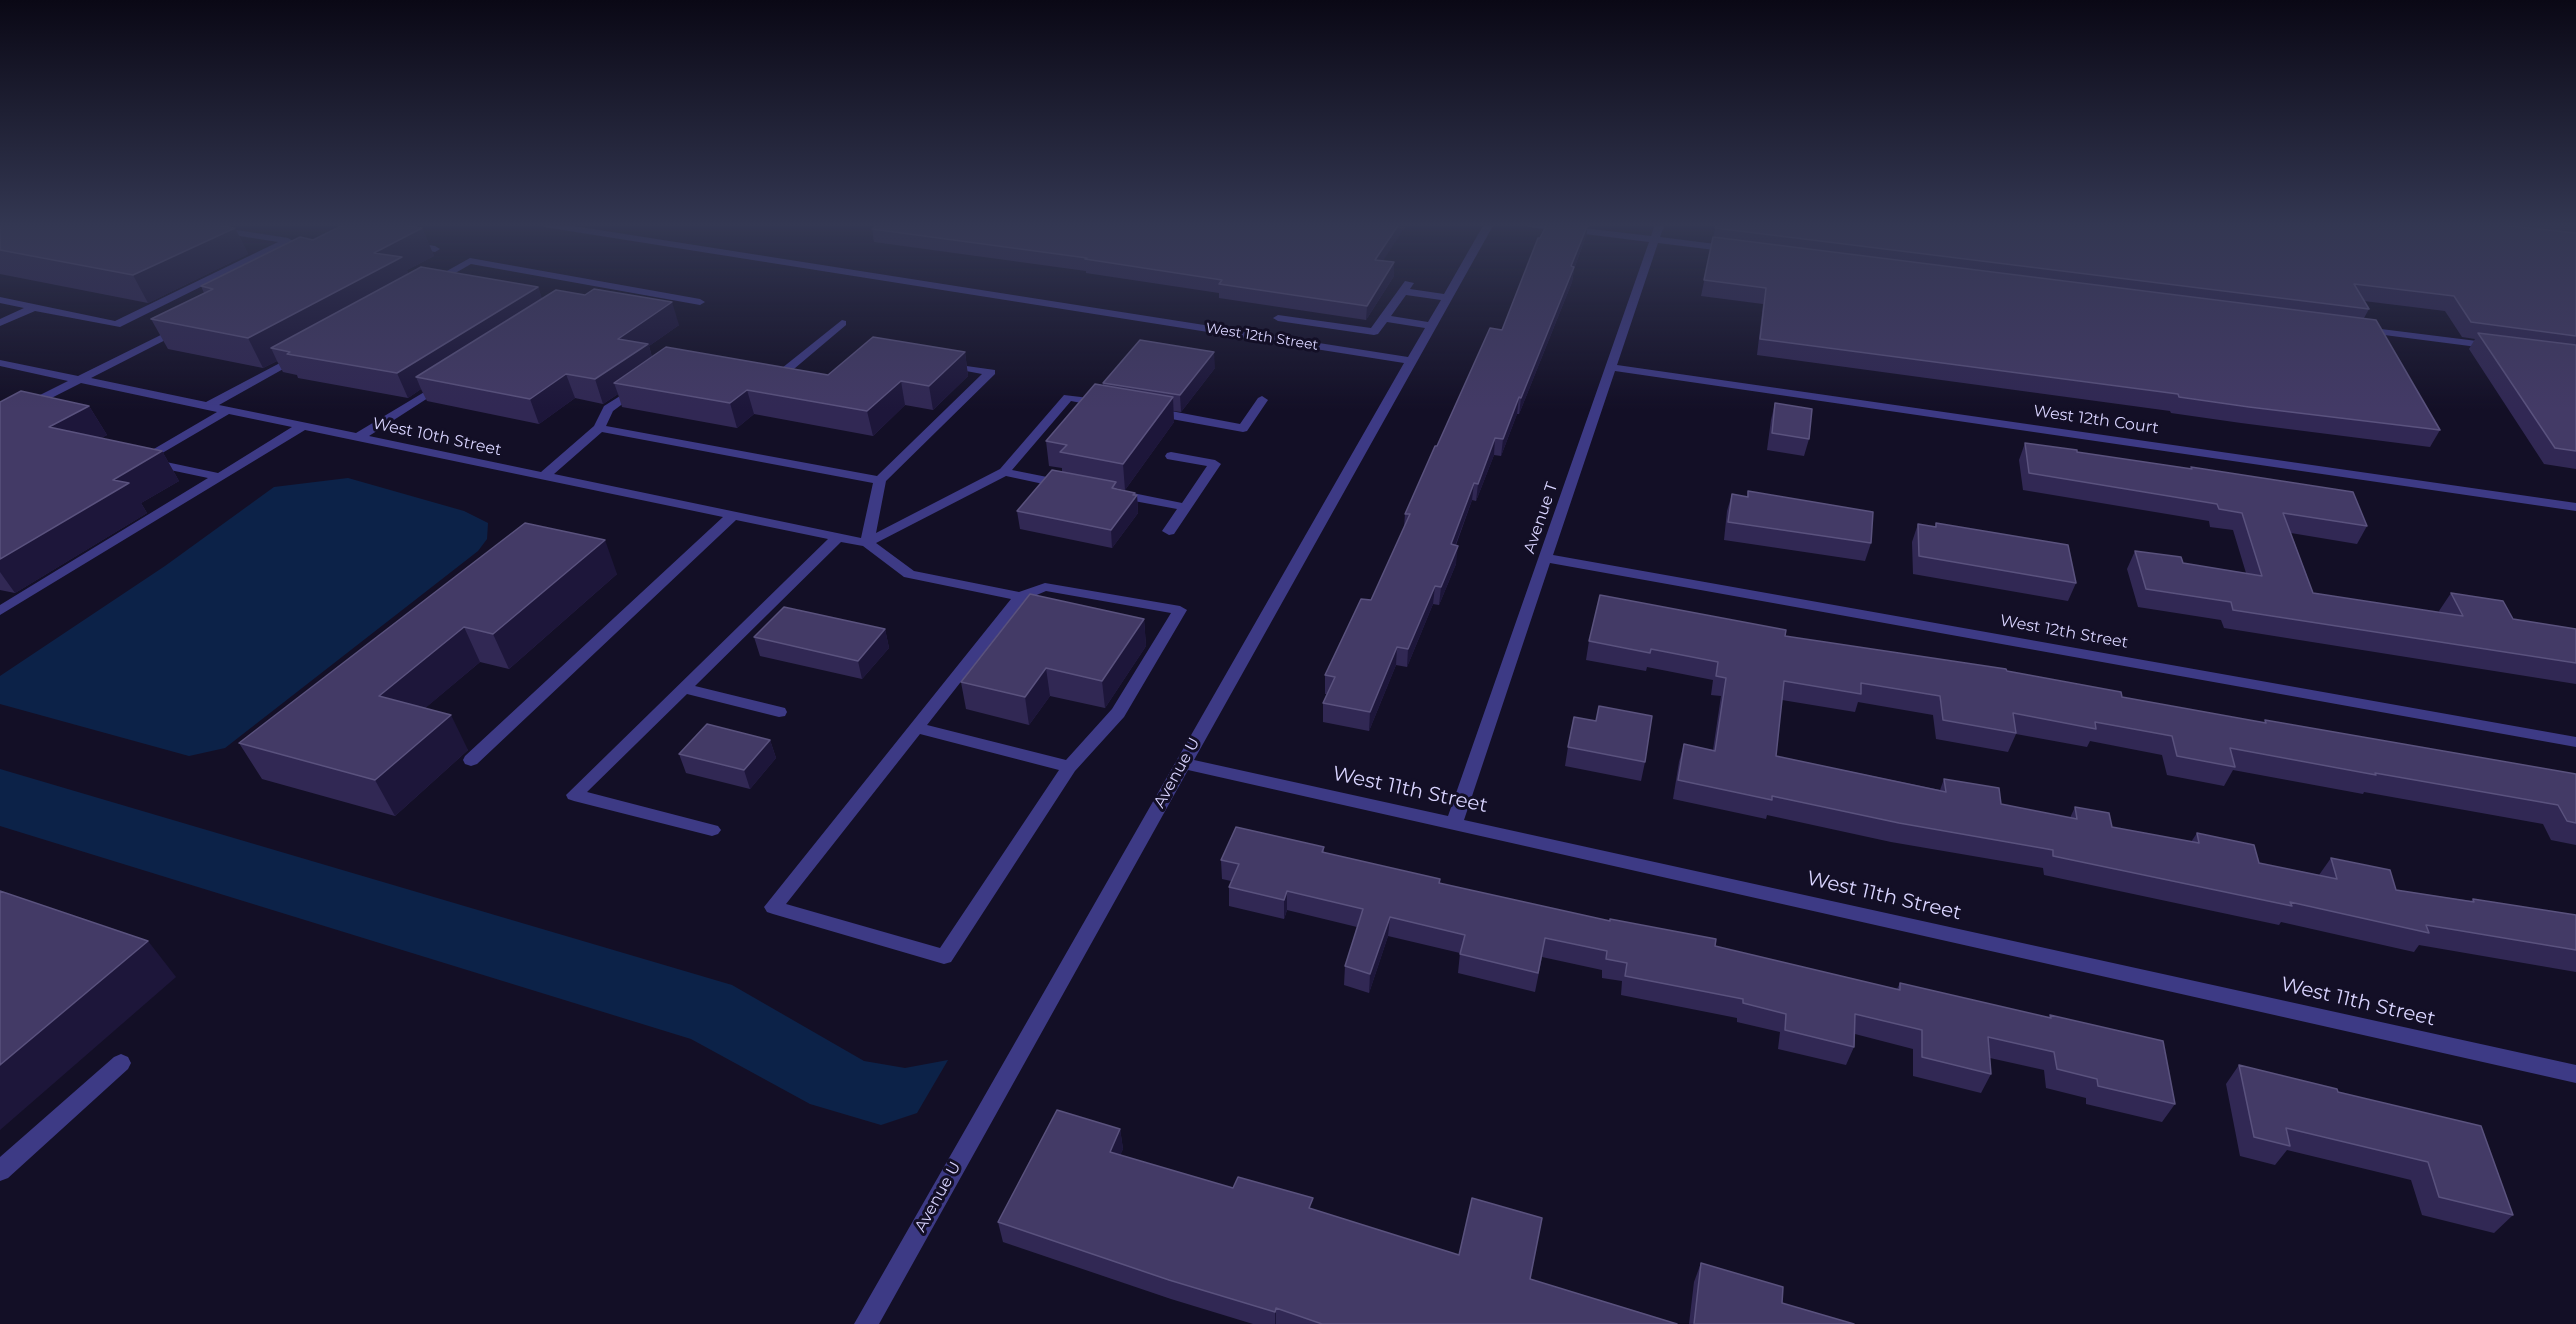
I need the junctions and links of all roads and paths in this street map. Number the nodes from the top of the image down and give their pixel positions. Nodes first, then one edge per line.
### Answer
1 (196, 286) edge
2 (595, 286) edge
3 (608, 286) edge
4 (938, 286) edge
5 (1455, 286) edge
6 (1638, 286) edge
7 (578, 297) edge
8 (1448, 298) junction
9 (0, 300) edge
10 (700, 302) dead end
11 (35, 307) junction
12 (1278, 318) dead end
13 (1384, 318) junction
14 (0, 323) edge
15 (842, 323) dead end
16 (1309, 323) junction
17 (187, 324) edge
18 (1432, 326) junction
19 (2352, 328) edge
20 (1296, 342) junction
21 (2505, 348) edge
22 (302, 354) edge
23 (1412, 361) junction
24 (936, 363) edge
25 (2, 365) edge
26 (1611, 367) junction
27 (762, 368) edge
28 (81, 380) junction
29 (449, 380) edge
30 (647, 381) edge
31 (1262, 400) dead end
32 (1115, 405) edge
33 (208, 406) junction
34 (1138, 409) edge
35 (228, 410) junction
36 (0, 420) edge
37 (303, 426) junction
38 (599, 428) junction
39 (359, 437) junction
40 (1171, 456) dead end
41 (1004, 472) junction
42 (544, 476) junction
43 (220, 477) junction
44 (880, 480) junction
45 (1071, 485) edge
46 (1106, 492) edge
47 (1185, 507) junction
48 (2576, 507) edge
49 (734, 515) junction
50 (1168, 531) dead end
51 (838, 537) junction
52 (867, 543) junction
53 (1545, 558) junction
54 (1020, 597) junction
55 (0, 610) edge
56 (684, 688) junction
57 (779, 712) dead end
58 (917, 728) junction
59 (2576, 742) edge
60 (471, 760) dead end
61 (1182, 763) junction
62 (1069, 767) junction
63 (1454, 823) junction
64 (712, 830) dead end
65 (122, 1063) dead end
66 (2576, 1074) edge
67 (0, 1170) edge
68 (866, 1324) edge

1 - 11 street
2 - 7 street
3 - 10 street
4 - 20 street, West 12th Street
5 - 8 street, Avenue U
6 - 26 street, Avenue T
8 - 13 street
8 - 18 street, Avenue U
9 - 11 street
11 - 14 street
12 - 16 street
13 - 16 street
13 - 18 street
15 - 27 street
16 - 20 street
17 - 28 street
18 - 23 street, Avenue U
19 - 21 street
20 - 23 street, West 12th Street
22 - 33 street
23 - 61 street, Avenue U
24 - 44 street
25 - 28 street, West 10th Street
26 - 48 street, West 12th Court
26 - 53 street, Avenue T
28 - 33 street, West 10th Street
28 - 36 street
29 - 39 street
30 - 38 street
31 - 34 street
32 - 41 street
33 - 35 street, West 10th Street
35 - 37 street, West 10th Street
35 - 43 street
37 - 39 street, West 10th Street
37 - 43 street
38 - 42 street
38 - 44 street
39 - 42 street, West 10th Street
40 - 47 street
41 - 45 street
41 - 52 street
42 - 49 street, West 10th Street
43 - 55 street
44 - 52 street
46 - 47 street
47 - 50 street
49 - 51 street, West 10th Street
49 - 60 street
51 - 52 street, West 10th Street
51 - 56 street
52 - 54 street
53 - 59 street, West 12th Street
53 - 63 street, Avenue T
54 - 58 street
54 - 62 street
56 - 57 street
56 - 64 street
58 - 62 street
58 - 62 street
61 - 63 street, West 11th Street
61 - 68 street, Avenue U
63 - 66 street, West 11th Street
65 - 67 street

